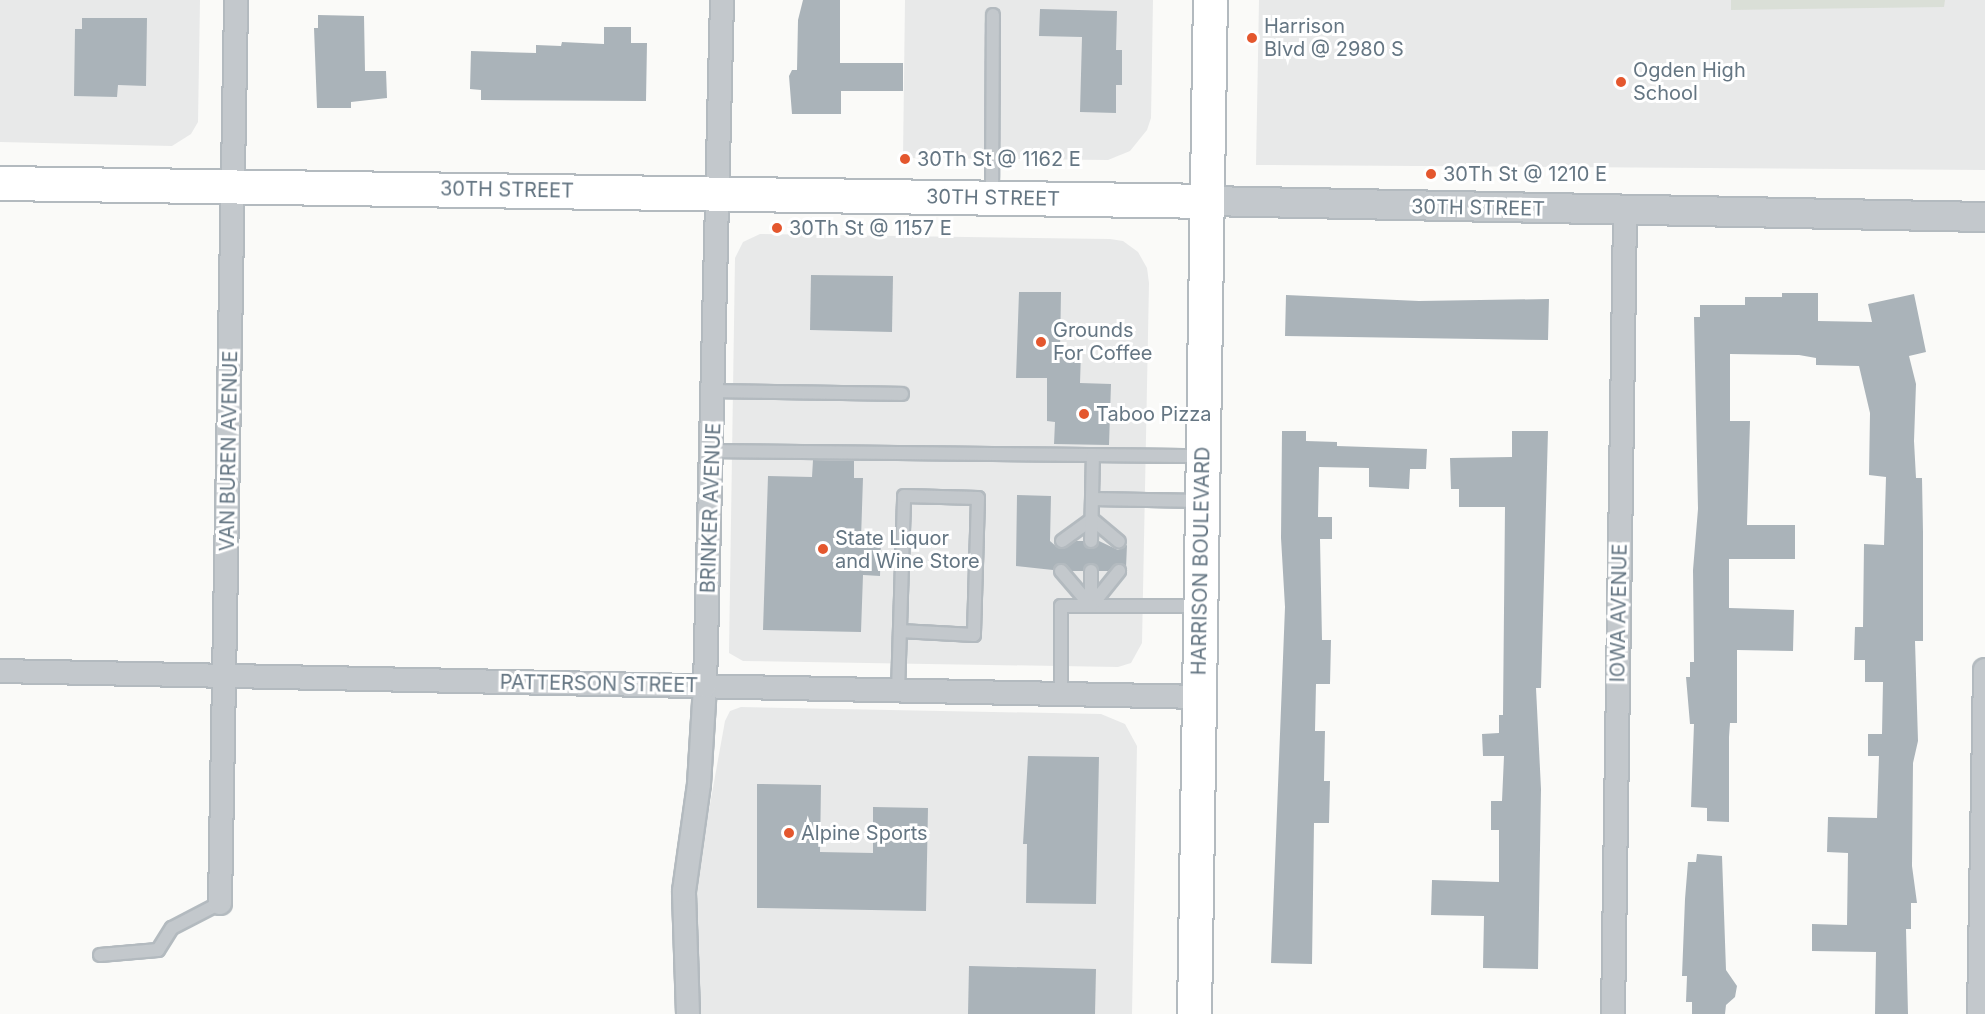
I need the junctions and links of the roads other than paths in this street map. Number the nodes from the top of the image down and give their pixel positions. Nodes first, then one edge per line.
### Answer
1 (236, 0) edge
2 (722, 0) edge
3 (1210, 0) edge
4 (993, 15) dead end
5 (0, 183) edge
6 (233, 187) junction
7 (720, 192) junction
8 (992, 198) junction
9 (1207, 201) junction
10 (1625, 211) junction
11 (1985, 217) edge
12 (715, 391) junction
13 (902, 394) dead end
14 (713, 451) junction
15 (1093, 455) junction
16 (1203, 456) junction
17 (1092, 499) junction
18 (1202, 501) junction
19 (1092, 519) junction
20 (1062, 541) dead end
21 (1091, 541) dead end
22 (1119, 542) dead end
23 (1061, 570) dead end
24 (1091, 571) dead end
25 (1119, 572) dead end
26 (1091, 606) junction
27 (1200, 606) junction
28 (900, 632) junction
29 (1985, 670) edge
30 (0, 671) edge
31 (225, 676) junction
32 (705, 686) junction
33 (898, 691) junction
34 (1061, 695) junction
35 (1199, 698) junction
36 (220, 903) joint
37 (100, 955) dead end
38 (688, 1014) edge
39 (1194, 1014) edge
40 (1613, 1014) edge
41 (1979, 1014) edge

1 - 6 street, VAN BUREN AVENUE
2 - 7 street, BRINKER AVENUE
3 - 9 main road, HARRISON BOULEVARD
4 - 8 lane
5 - 6 main road, 30TH STREET
6 - 7 main road, 30TH STREET
6 - 31 street, VAN BUREN AVENUE
7 - 8 main road, 30TH STREET
7 - 12 street, BRINKER AVENUE
8 - 9 main road, 30TH STREET
9 - 10 street, 30TH STREET
9 - 16 main road, HARRISON BOULEVARD
10 - 11 street, 30TH STREET
10 - 40 street, IOWA AVENUE
12 - 13 lane
12 - 14 street, BRINKER AVENUE
14 - 15 lane
14 - 32 street, BRINKER AVENUE
15 - 16 lane
15 - 17 lane
16 - 18 main road, HARRISON BOULEVARD
17 - 18 lane
17 - 19 lane
18 - 27 main road, HARRISON BOULEVARD
19 - 20 lane
19 - 21 lane
19 - 22 lane
23 - 26 lane
24 - 26 lane
25 - 26 lane
26 - 27 lane
26 - 34 lane
27 - 35 main road, HARRISON BOULEVARD
28 - 28 lane
28 - 33 lane
29 - 41 street
30 - 31 street, PATTERSON STREET
31 - 32 street, PATTERSON STREET
31 - 36 street, VAN BUREN AVENUE
32 - 33 street, PATTERSON STREET
32 - 38 street, BRINKER AVENUE
33 - 34 street, PATTERSON STREET
34 - 35 street, PATTERSON STREET
35 - 39 main road, HARRISON BOULEVARD
36 - 37 lane

